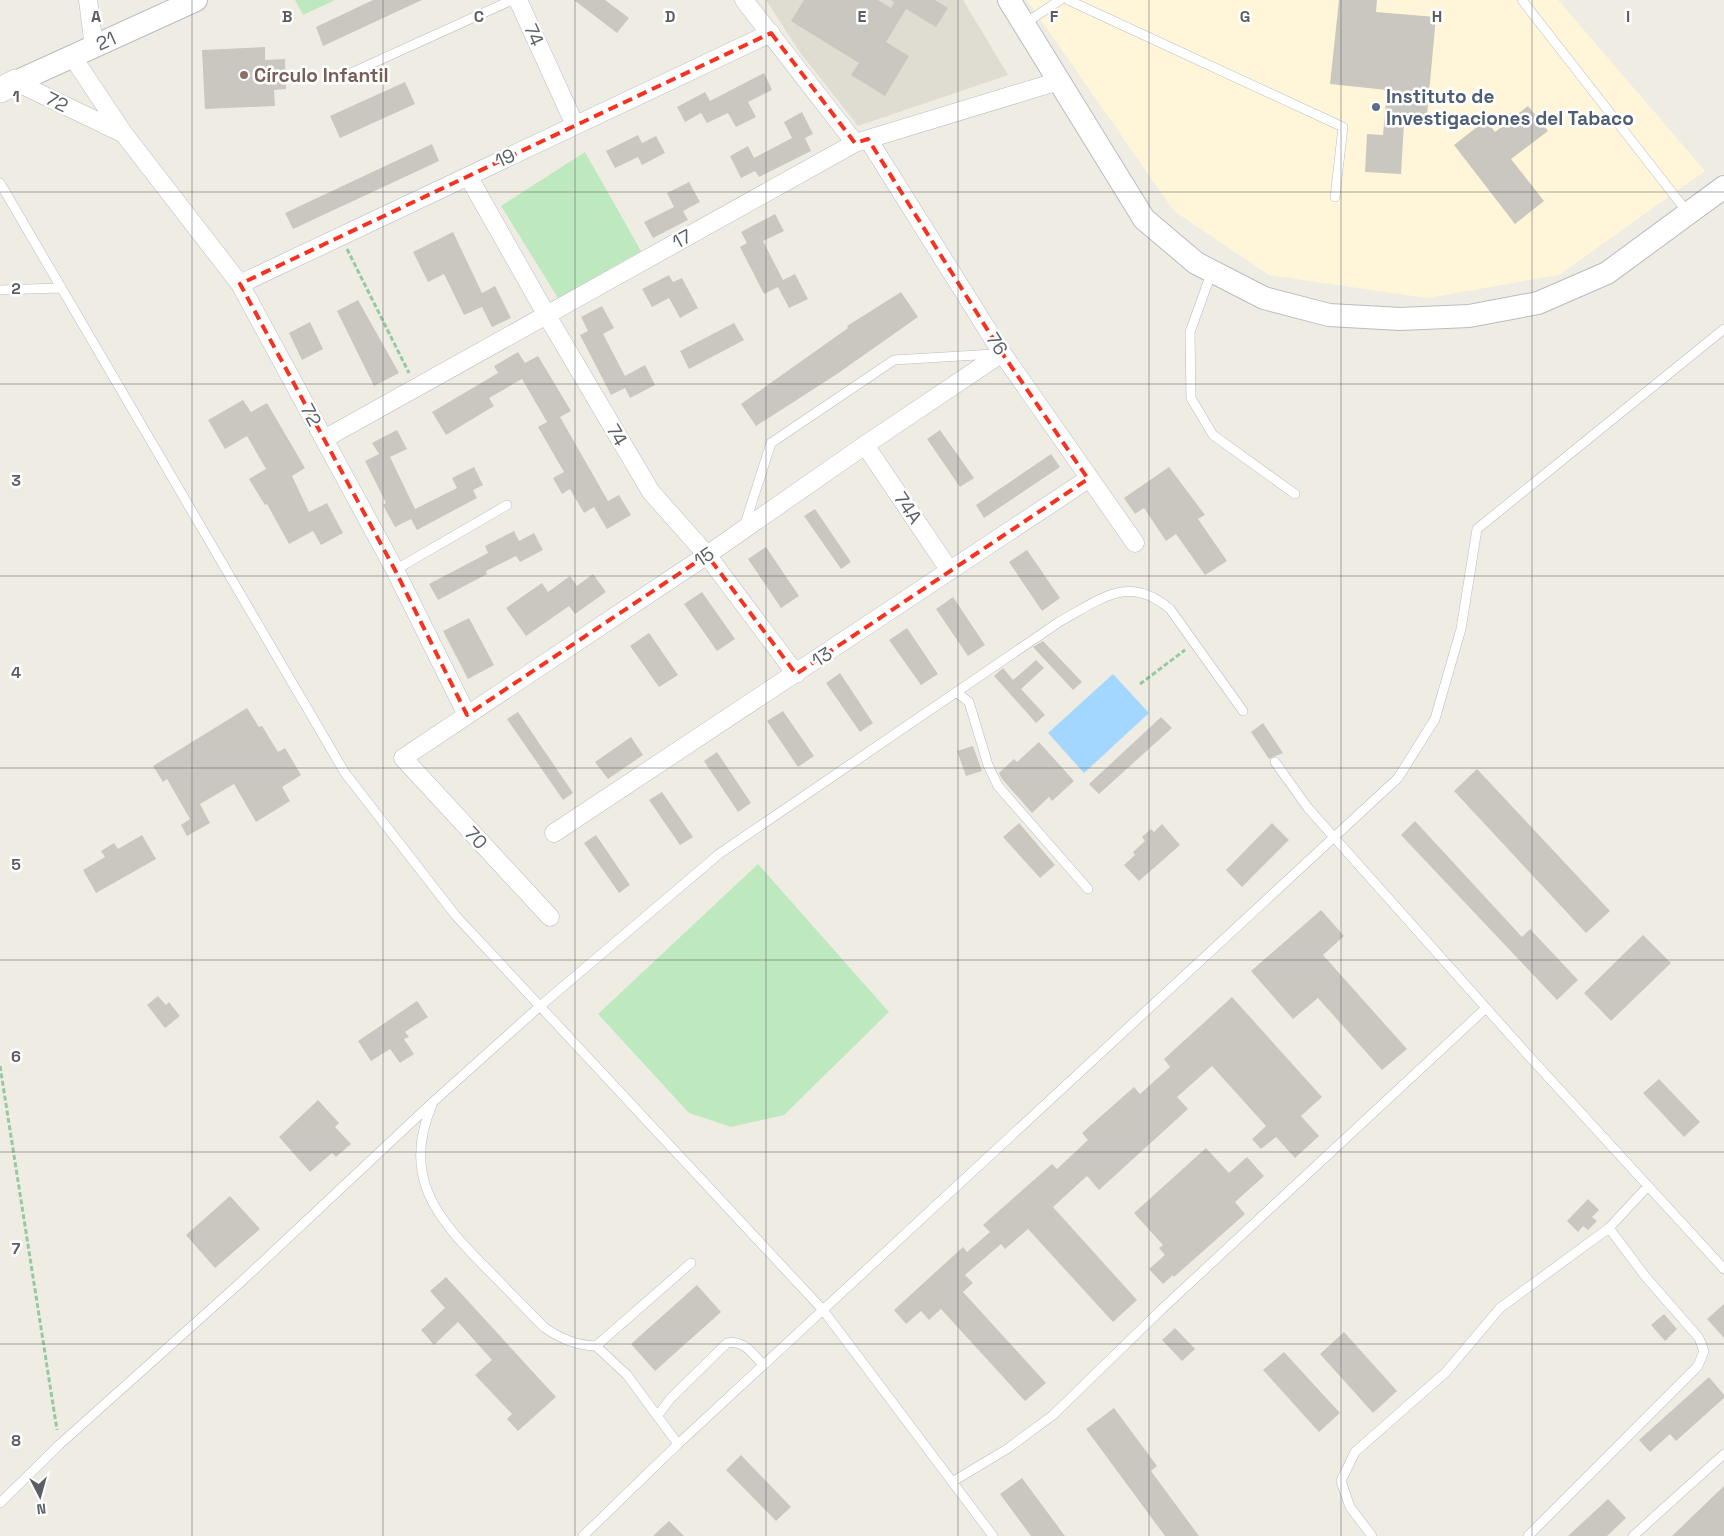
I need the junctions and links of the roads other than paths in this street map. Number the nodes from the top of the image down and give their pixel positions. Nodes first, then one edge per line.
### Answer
1 (88, 0) edge
2 (196, 0) edge
3 (512, 0) edge
4 (518, 0) edge
5 (744, 0) edge
6 (1010, 0) edge
7 (1060, 0) edge
8 (1068, 0) edge
9 (1522, 0) edge
10 (1024, 24) junction
11 (771, 32) junction
12 (94, 46) junction
13 (72, 56) junction
14 (340, 78) dead end
15 (1059, 81) junction
16 (8, 86) edge
17 (575, 125) junction
18 (124, 134) junction
19 (862, 141) junction
20 (468, 176) junction
21 (0, 183) edge
22 (1724, 187) edge
23 (1335, 197) dead end
24 (1689, 213) junction
25 (1212, 271) junction
26 (240, 284) junction
27 (59, 288) junction
28 (0, 290) edge
29 (546, 314) junction
30 (1724, 329) edge
31 (1002, 353) junction
32 (324, 439) junction
33 (865, 445) junction
34 (1088, 479) junction
35 (1295, 494) dead end
36 (507, 505) dead end
37 (743, 530) junction
38 (1135, 543) dead end
39 (707, 555) junction
40 (395, 570) junction
41 (950, 571) junction
42 (796, 674) junction
43 (956, 692) junction
44 (1243, 712) dead end
45 (468, 715) junction
46 (403, 758) joint
47 (1275, 762) dead end
48 (554, 833) dead end
49 (1334, 837) junction
50 (1088, 889) dead end
51 (550, 917) dead end
52 (539, 1007) junction
53 (1486, 1008) junction
54 (433, 1102) junction
55 (1648, 1186) junction
56 (1609, 1228) junction
57 (691, 1263) dead end
58 (1724, 1269) edge
59 (823, 1310) junction
60 (596, 1346) junction
61 (763, 1365) junction
62 (658, 1415) junction
63 (678, 1444) junction
64 (1724, 1454) edge
65 (952, 1482) junction
66 (0, 1503) edge
67 (583, 1536) edge
68 (993, 1536) edge
69 (1372, 1536) edge
70 (1528, 1536) edge
71 (1633, 1536) edge

1 - 12 street
2 - 12 street, 21
3 - 14 lane
4 - 17 street, 74
5 - 11 street, 76
6 - 10 street
7 - 10 lane
8 - 23 lane
9 - 24 lane
10 - 15 street
11 - 17 street, 19
11 - 19 street, 76
12 - 13 street, 21
13 - 16 street, 21
13 - 18 street, 72
15 - 19 street, 17
15 - 25 street
16 - 18 street, 72
17 - 20 street, 19
18 - 26 street, 72
19 - 29 street, 17
19 - 31 street, 76
20 - 26 street, 19
20 - 29 street, 74
21 - 27 lane
22 - 24 street
24 - 25 street
25 - 35 lane
26 - 32 street, 72
27 - 28 lane
27 - 52 lane
29 - 32 street, 17
29 - 39 street, 74
30 - 49 lane
31 - 33 street, 15
31 - 34 street, 76
31 - 37 lane
32 - 40 street, 72
33 - 37 street, 15
33 - 41 street, 74A
34 - 38 street, 76
34 - 41 street, 13
36 - 40 lane
37 - 39 street, 15
39 - 42 street, 74
39 - 45 street, 15
40 - 45 street, 72
41 - 42 street, 13
42 - 48 street, 13
43 - 44 lane
43 - 50 lane
43 - 52 lane
45 - 46 street, 15
46 - 51 street, 70
47 - 49 lane
49 - 53 lane
49 - 59 lane
52 - 54 lane
52 - 59 lane
53 - 55 lane
53 - 65 lane
54 - 60 lane
54 - 66 lane
55 - 56 lane
55 - 58 lane
56 - 69 lane
56 - 70 lane
57 - 60 lane
59 - 61 lane
59 - 65 lane
60 - 62 lane
61 - 62 lane
61 - 63 lane
62 - 63 lane
63 - 67 lane
64 - 71 lane
65 - 68 lane

